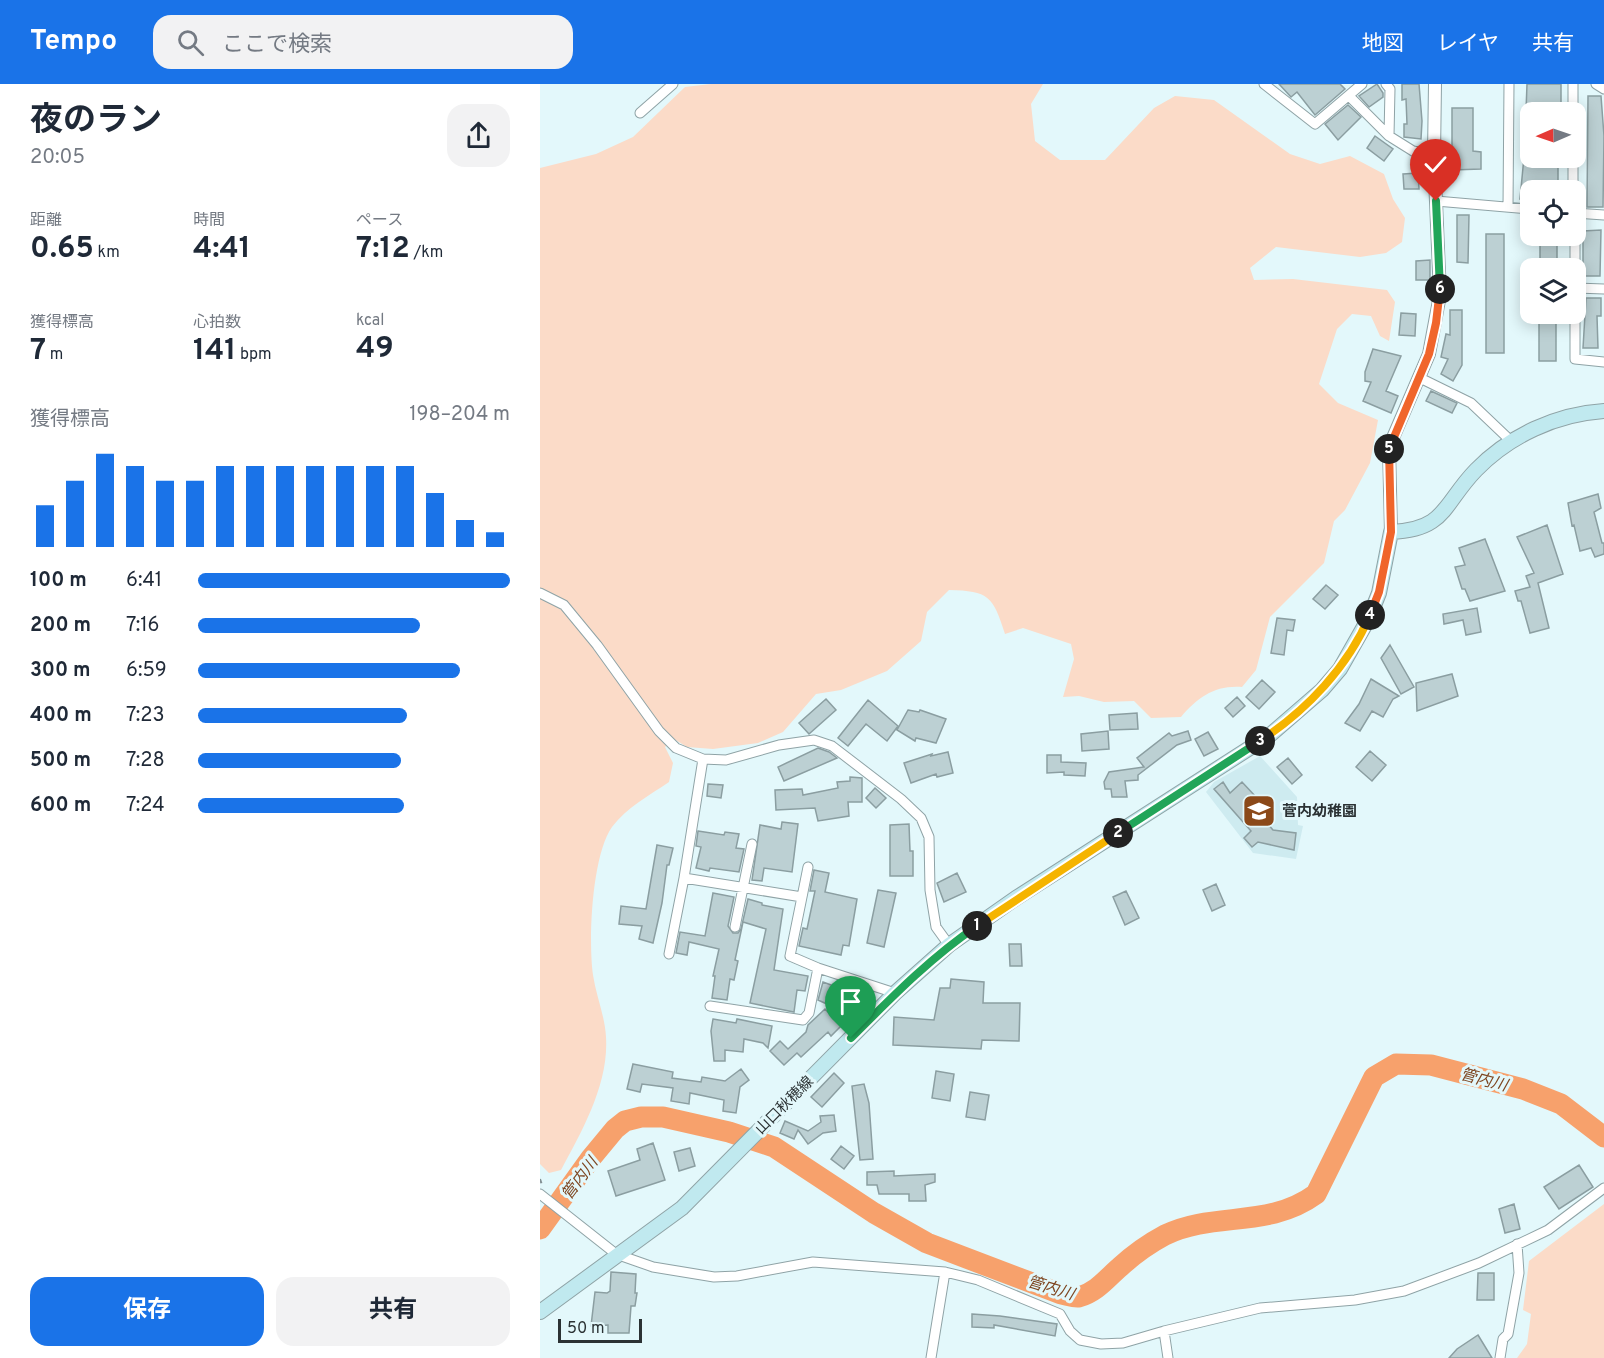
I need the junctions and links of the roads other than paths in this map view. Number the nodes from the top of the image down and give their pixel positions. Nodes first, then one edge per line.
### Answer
1 (673, 84) edge
2 (1265, 84) edge
3 (1362, 84) edge
4 (1386, 84) edge
5 (1436, 84) edge
6 (1509, 84) edge
7 (1573, 84) edge
8 (1596, 84) edge
9 (1604, 89) edge
10 (1349, 96) junction
11 (1573, 102) edge
12 (640, 113) dead end
13 (1389, 136) junction
14 (1434, 154) junction
15 (1436, 201) junction
16 (1508, 207) junction
17 (1520, 208) edge
18 (1586, 214) edge
19 (1604, 215) edge
20 (1586, 288) edge
21 (1604, 289) edge
22 (1575, 324) edge
23 (1604, 362) edge
24 (1419, 378) junction
25 (1604, 411) edge
26 (1512, 442) junction
27 (1391, 532) junction
28 (540, 593) edge
29 (703, 759) junction
30 (752, 844) dead end
31 (808, 867) dead end
32 (684, 878) junction
33 (743, 887) junction
34 (802, 897) junction
35 (735, 927) dead end
36 (949, 945) junction
37 (669, 954) dead end
38 (818, 968) junction
39 (896, 993) junction
40 (710, 1006) dead end
41 (1604, 1188) edge
42 (540, 1194) edge
43 (1517, 1244) junction
44 (616, 1254) junction
45 (945, 1272) junction
46 (540, 1312) edge
47 (1164, 1331) junction
48 (931, 1358) edge
49 (1168, 1358) edge
50 (1500, 1358) edge

1 - 12 street
2 - 10 street
3 - 10 street
4 - 13 street
5 - 14 street
6 - 16 street
7 - 11 street
8 - 9 street
10 - 13 street
13 - 14 street
14 - 15 street
15 - 16 street
15 - 24 street
16 - 17 street
18 - 19 street
20 - 21 street
22 - 23 street
24 - 26 street
24 - 27 street
25 - 26 main road
26 - 27 main road
27 - 36 main road, 山口秋穂線
28 - 29 street
29 - 32 street
29 - 36 street
30 - 33 street
31 - 34 street
32 - 33 street
32 - 37 street
33 - 34 street
33 - 35 street
34 - 38 street
36 - 39 main road, 山口秋穂線
38 - 39 street
38 - 40 street
39 - 44 main road, 山口秋穂線
41 - 43 street
42 - 44 street
43 - 47 street
43 - 50 street
44 - 45 street
44 - 46 main road, 山口秋穂線
45 - 47 street
45 - 48 street
47 - 49 street

